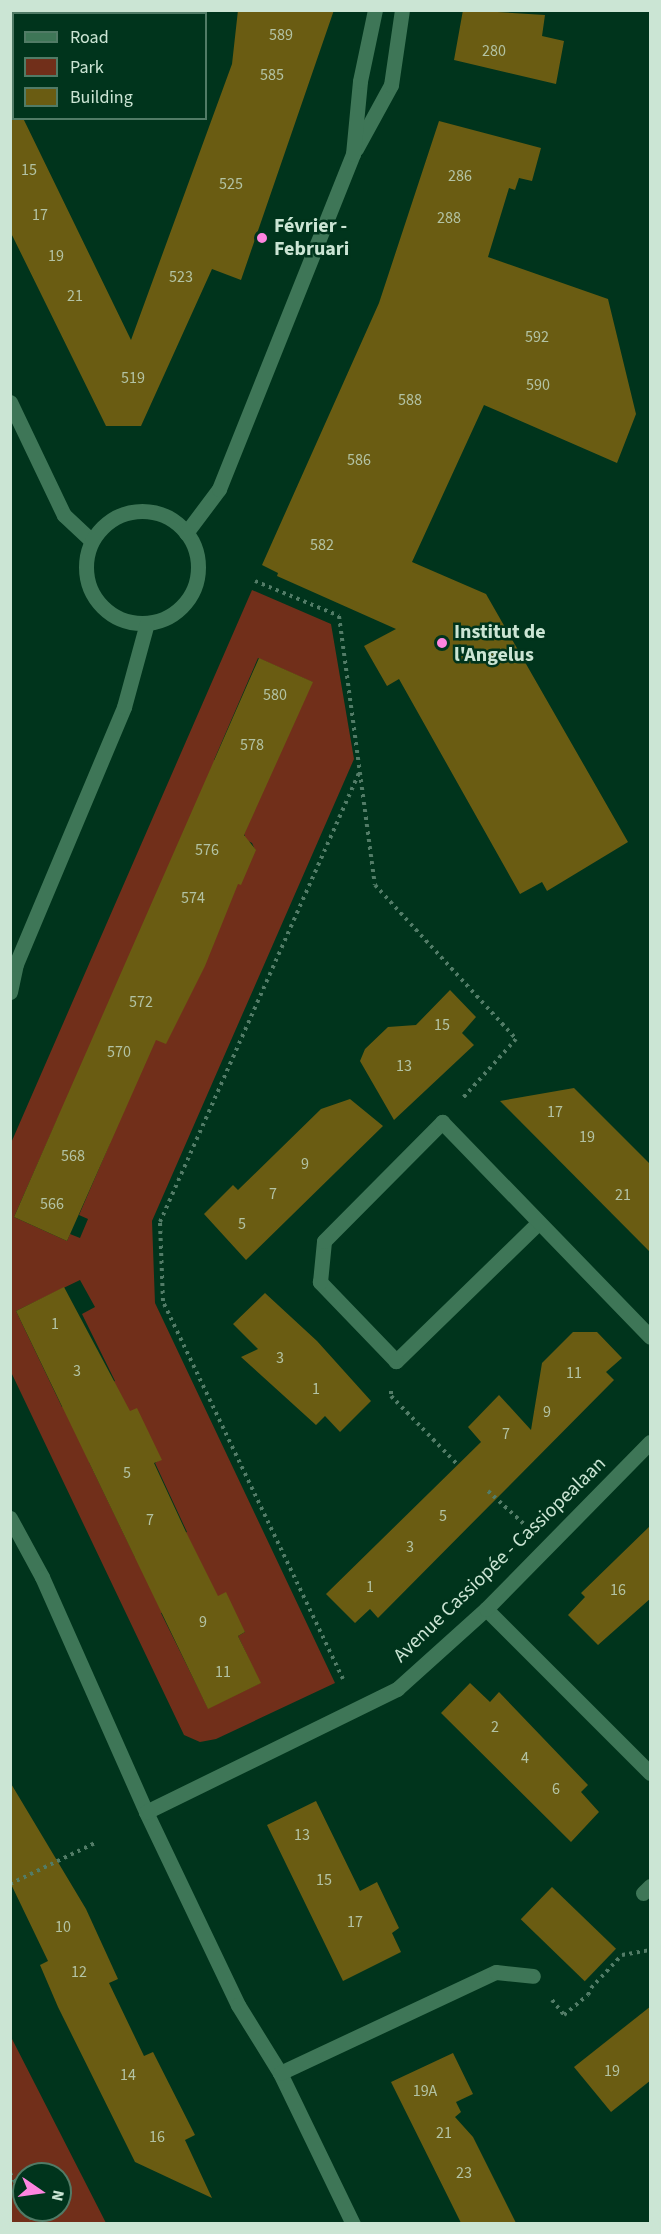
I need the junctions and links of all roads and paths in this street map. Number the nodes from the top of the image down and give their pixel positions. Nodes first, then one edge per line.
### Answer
1 (375, 10) edge
2 (402, 10) edge
3 (353, 154) junction
4 (10, 402) edge
5 (186, 533) junction
6 (92, 541) junction
7 (255, 581) dead end
8 (147, 623) junction
9 (360, 770) junction
10 (13, 968) edge
11 (10, 992) edge
12 (442, 1122) junction
13 (537, 1224) junction
14 (651, 1337) edge
15 (396, 1361) junction
16 (651, 1442) edge
17 (457, 1464) dead end
18 (488, 1491) dead end
19 (10, 1518) edge
20 (546, 1546) junction
21 (486, 1609) junction
22 (343, 1679) dead end
23 (651, 1773) edge
24 (146, 1812) junction
25 (95, 1842) dead end
26 (10, 1884) edge
27 (651, 1950) edge
28 (533, 1976) joint
29 (280, 2073) junction
30 (353, 2223) edge

1 - 3 street
2 - 3 street
3 - 5 street
4 - 6 street
5 - 6 street
5 - 8 street
6 - 8 street
7 - 9 path
8 - 10 street
9 - 12 path
9 - 22 path
10 - 11 street
12 - 13 street
12 - 15 street
13 - 14 street
13 - 15 street
15 - 17 path
16 - 20 street, Avenue Cassiopée - Cassiopealaan
18 - 20 path
19 - 24 street
20 - 21 street, Avenue Cassiopée - Cassiopealaan
21 - 23 street
21 - 24 street, Avenue Cassiopée - Cassiopealaan
24 - 29 street
25 - 26 path
27 - 28 path
28 - 29 street
29 - 30 street

